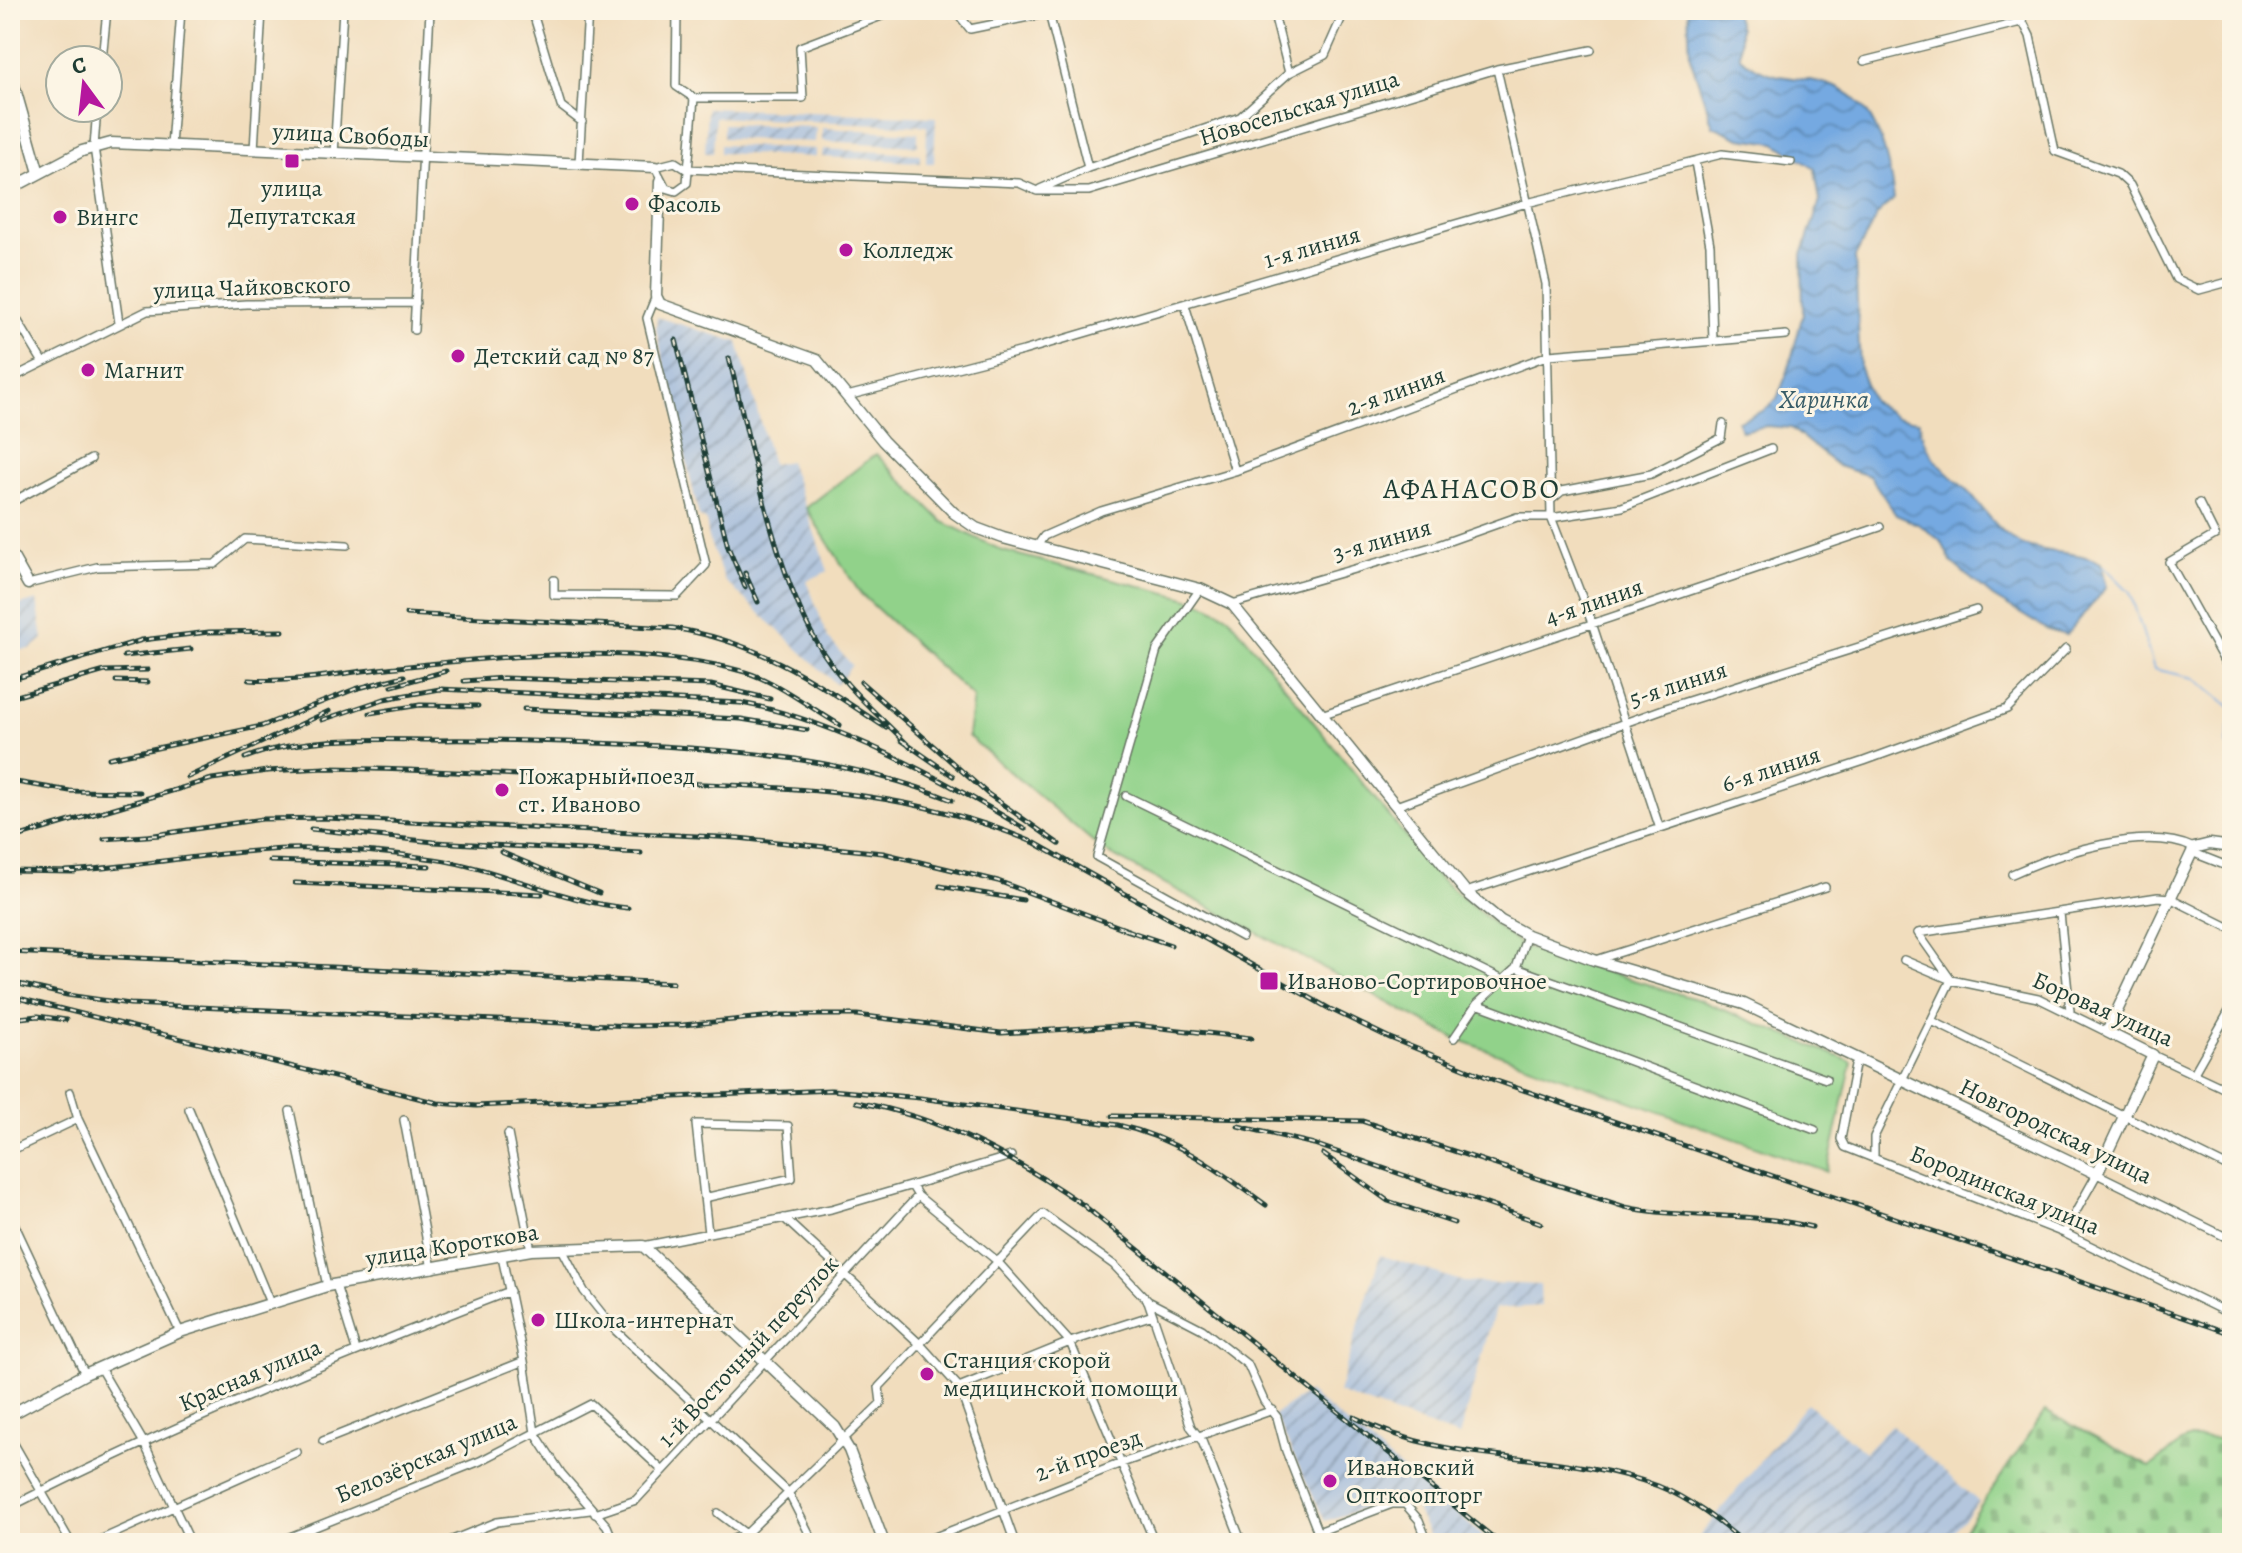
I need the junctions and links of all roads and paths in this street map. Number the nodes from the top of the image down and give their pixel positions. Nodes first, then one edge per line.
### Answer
1 (107, 10) edge
2 (181, 10) edge
3 (262, 10) edge
4 (343, 10) edge
5 (430, 10) edge
6 (532, 10) edge
7 (588, 10) edge
8 (677, 10) edge
9 (897, 10) edge
10 (955, 10) edge
11 (1273, 10) edge
12 (1345, 10) edge
13 (2017, 10) edge
14 (2021, 22) junction
15 (104, 44) edge
16 (1591, 50) dead end
17 (1864, 61) dead end
18 (1497, 69) junction
19 (10, 71) edge
20 (1289, 73) junction
21 (694, 98) junction
22 (582, 122) junction
23 (96, 124) edge
24 (171, 146) junction
25 (94, 147) junction
26 (254, 150) junction
27 (334, 154) junction
28 (423, 159) junction
29 (1695, 162) junction
30 (1791, 162) dead end
31 (579, 163) junction
32 (660, 166) junction
33 (1088, 168) junction
34 (686, 169) junction
35 (39, 173) junction
36 (660, 181) junction
37 (10, 191) edge
38 (1037, 191) junction
39 (1527, 203) junction
40 (2232, 281) edge
41 (656, 296) junction
42 (416, 303) junction
43 (1185, 305) junction
44 (10, 308) edge
45 (119, 323) junction
46 (414, 330) dead end
47 (1786, 335) dead end
48 (1713, 341) junction
49 (1549, 355) junction
50 (42, 361) junction
51 (10, 379) edge
52 (847, 396) junction
53 (1723, 424) dead end
54 (1771, 449) dead end
55 (91, 459) dead end
56 (1235, 471) junction
57 (1550, 501) junction
58 (10, 503) edge
59 (2199, 503) dead end
60 (1551, 517) junction
61 (1880, 527) dead end
62 (347, 545) dead end
63 (1037, 546) junction
64 (10, 552) edge
65 (554, 580) dead end
66 (28, 584) joint
67 (1200, 589) junction
68 (1232, 604) junction
69 (1976, 610) dead end
70 (1592, 623) junction
71 (2066, 649) dead end
72 (2232, 675) edge
73 (1321, 715) junction
74 (1623, 724) junction
75 (1126, 796) dead end
76 (1396, 806) junction
77 (1659, 826) junction
78 (2232, 847) edge
79 (2194, 851) junction
80 (2232, 868) edge
81 (2012, 874) dead end
82 (1825, 887) dead end
83 (1466, 892) junction
84 (2170, 898) junction
85 (2060, 913) junction
86 (2232, 929) edge
87 (1527, 935) junction
88 (1242, 937) dead end
89 (1594, 960) junction
90 (1904, 960) dead end
91 (1516, 968) junction
92 (1503, 980) junction
93 (1951, 980) junction
94 (1477, 1004) junction
95 (2231, 1010) edge
96 (2070, 1011) junction
97 (1932, 1021) junction
98 (2107, 1032) junction
99 (1454, 1038) dead end
100 (2153, 1055) junction
101 (1861, 1060) junction
102 (2194, 1073) junction
103 (1826, 1079) dead end
104 (1904, 1080) junction
105 (70, 1092) dead end
106 (2232, 1092) edge
107 (189, 1109) dead end
108 (290, 1111) dead end
109 (2124, 1114) junction
110 (78, 1119) junction
111 (404, 1120) dead end
112 (1815, 1130) dead end
113 (508, 1134) dead end
114 (10, 1151) edge
115 (1874, 1155) junction
116 (1011, 1156) dead end
117 (2232, 1169) edge
118 (2097, 1174) junction
119 (912, 1186) junction
120 (918, 1196) junction
121 (704, 1198) junction
122 (10, 1215) edge
123 (784, 1218) junction
124 (708, 1233) junction
125 (2064, 1233) junction
126 (2232, 1240) edge
127 (643, 1246) junction
128 (562, 1249) junction
129 (531, 1250) junction
130 (502, 1257) junction
131 (996, 1260) junction
132 (432, 1269) junction
133 (846, 1275) junction
134 (332, 1286) junction
135 (510, 1291) junction
136 (1148, 1301) junction
137 (270, 1303) junction
138 (1153, 1315) junction
139 (2232, 1315) edge
140 (180, 1332) junction
141 (1070, 1342) junction
142 (921, 1345) junction
143 (356, 1350) junction
144 (765, 1359) junction
145 (524, 1361) junction
146 (100, 1368) junction
147 (85, 1374) junction
148 (959, 1387) junction
149 (1272, 1410) junction
150 (10, 1415) edge
151 (710, 1419) junction
152 (535, 1433) junction
153 (1198, 1436) junction
154 (10, 1437) edge
155 (842, 1438) junction
156 (323, 1441) dead end
157 (144, 1443) junction
158 (297, 1452) dead end
159 (1119, 1464) junction
160 (663, 1471) junction
161 (41, 1491) junction
162 (788, 1492) junction
163 (175, 1504) junction
164 (10, 1507) edge
165 (1001, 1509) junction
166 (593, 1512) junction
167 (718, 1513) dead end
168 (1317, 1531) junction
169 (746, 1534) junction
170 (71, 1543) edge
171 (93, 1543) edge
172 (191, 1543) edge
173 (275, 1543) edge
174 (445, 1543) edge
175 (614, 1543) edge
176 (724, 1543) edge
177 (750, 1543) edge
178 (814, 1543) edge
179 (884, 1543) edge
180 (920, 1543) edge
181 (1015, 1543) edge
182 (1155, 1543) edge
183 (1242, 1543) edge
184 (1289, 1543) edge
185 (1322, 1543) edge
186 (1428, 1543) edge

1 - 15 street
2 - 24 street
3 - 26 street
4 - 27 street
5 - 28 street
6 - 22 street
7 - 22 street
8 - 21 street
9 - 21 street
10 - 33 street
11 - 20 street
12 - 20 street
13 - 14 street
14 - 17 street
14 - 40 street
16 - 18 street, Новосельская улица
18 - 38 street, Новосельская улица
18 - 39 street
19 - 35 street
20 - 33 street
21 - 34 street
22 - 31 street
23 - 25 street
24 - 25 street, улица Свободы
24 - 26 street, улица Свободы
25 - 35 street, улица Свободы
25 - 45 street
26 - 27 street, улица Свободы
27 - 28 street, улица Свободы
28 - 31 street, улица Свободы
28 - 42 street
29 - 30 street, 1-я линия
29 - 39 street, 1-я линия
29 - 48 street
31 - 32 street, улица Свободы
32 - 34 street
32 - 36 street
33 - 38 street
34 - 36 street
34 - 38 street, Новосельская улица
35 - 37 street, улица Свободы
36 - 41 street
39 - 43 street, 1-я линия
39 - 49 street
41 - 52 street
41 - 65 street
42 - 45 street, улица Чайковского
42 - 46 street
43 - 52 street, 1-я линия
43 - 56 street
44 - 50 street
45 - 50 street, улица Чайковского
47 - 48 street, 2-я линия
48 - 49 street, 2-я линия
49 - 56 street, 2-я линия
49 - 57 street
50 - 51 street, улица Чайковского
52 - 63 street
53 - 57 street
54 - 60 street, 3-я линия
55 - 58 street
56 - 63 street, 2-я линия
57 - 60 street
59 - 72 street
60 - 68 street, 3-я линия
60 - 70 street
61 - 70 street, 4-я линия
62 - 66 street
63 - 67 street
64 - 66 street
67 - 68 street
67 - 88 street
68 - 73 street, Новгородская улица
69 - 74 street, 5-я линия
70 - 73 street, 4-я линия
70 - 74 street
71 - 77 street, 6-я линия
73 - 76 street, Новгородская улица
74 - 76 street, 5-я линия
74 - 77 street
75 - 92 street
76 - 83 street, Новгородская улица
77 - 83 street, 6-я линия
78 - 79 street
79 - 80 street
79 - 81 street
79 - 84 street
82 - 89 street
83 - 87 street, Новгородская улица
84 - 85 street
84 - 86 street
84 - 98 street
85 - 93 street
85 - 96 street
87 - 89 street, Новгородская улица
87 - 91 street
89 - 101 street, Новгородская улица
90 - 93 street, Боровая улица
91 - 92 street
91 - 103 street
92 - 94 street
93 - 96 street, Боровая улица
93 - 97 street
94 - 99 street
94 - 112 street
95 - 102 street
96 - 98 street, Боровая улица
97 - 104 street
97 - 109 street
98 - 100 street, Боровая улица
100 - 102 street, Боровая улица
100 - 109 street
101 - 104 street, Новгородская улица
101 - 115 street, Бородинская улица
102 - 106 street, Боровая улица
104 - 115 street
104 - 118 street, Новгородская улица
105 - 110 street
107 - 137 street
108 - 134 street
109 - 117 street
109 - 118 street
110 - 114 street
110 - 140 street
111 - 132 street
113 - 129 street
115 - 125 street, Бородинская улица
116 - 119 street, улица Короткова
118 - 125 street
118 - 126 street, Новгородская улица
119 - 120 street
119 - 123 street, улица Короткова
120 - 131 street
120 - 133 street, 1-й Восточный переулок
121 - 121 street
121 - 124 street
122 - 147 street
123 - 124 street, улица Короткова
123 - 133 street
124 - 127 street, улица Короткова
125 - 139 street, Бородинская улица
127 - 128 street, улица Короткова
127 - 144 street
128 - 129 street, улица Короткова
128 - 151 street
129 - 130 street, улица Короткова
130 - 132 street, улица Короткова
130 - 135 street
131 - 136 street
131 - 141 street
131 - 142 street
132 - 134 street, улица Короткова
133 - 142 street
133 - 144 street, 1-й Восточный переулок
134 - 137 street, улица Короткова
134 - 143 street
135 - 143 street, Красная улица
135 - 145 street
136 - 138 street
136 - 149 street
137 - 140 street, улица Короткова
138 - 141 street
138 - 153 street
140 - 146 street, улица Короткова
141 - 148 street
141 - 159 street
142 - 148 street
142 - 155 street
143 - 157 street, Красная улица
144 - 151 street, 1-й Восточный переулок
144 - 155 street
145 - 152 street
145 - 156 street
146 - 147 street, улица Короткова
146 - 157 street
147 - 150 street, улица Короткова
148 - 165 street
149 - 153 street, 2-й проезд
149 - 168 street
151 - 160 street, 1-й Восточный переулок
151 - 162 street
152 - 160 street, Белозёрская улица
152 - 166 street
152 - 173 street, Белозёрская улица
153 - 159 street, 2-й проезд
153 - 183 street
154 - 161 street
155 - 162 street
155 - 179 street
157 - 161 street, Красная улица
157 - 163 street
158 - 163 street
159 - 165 street, 2-й проезд
159 - 182 street
160 - 166 street, 1-й Восточный переулок
161 - 164 street, Красная улица
161 - 170 street
162 - 169 street
162 - 178 street
163 - 171 street
163 - 172 street
165 - 180 street, 2-й проезд
165 - 181 street
166 - 174 street, 1-й Восточный переулок
166 - 175 street
167 - 169 street
168 - 184 street
168 - 185 street
168 - 186 street
169 - 176 street
169 - 177 street

